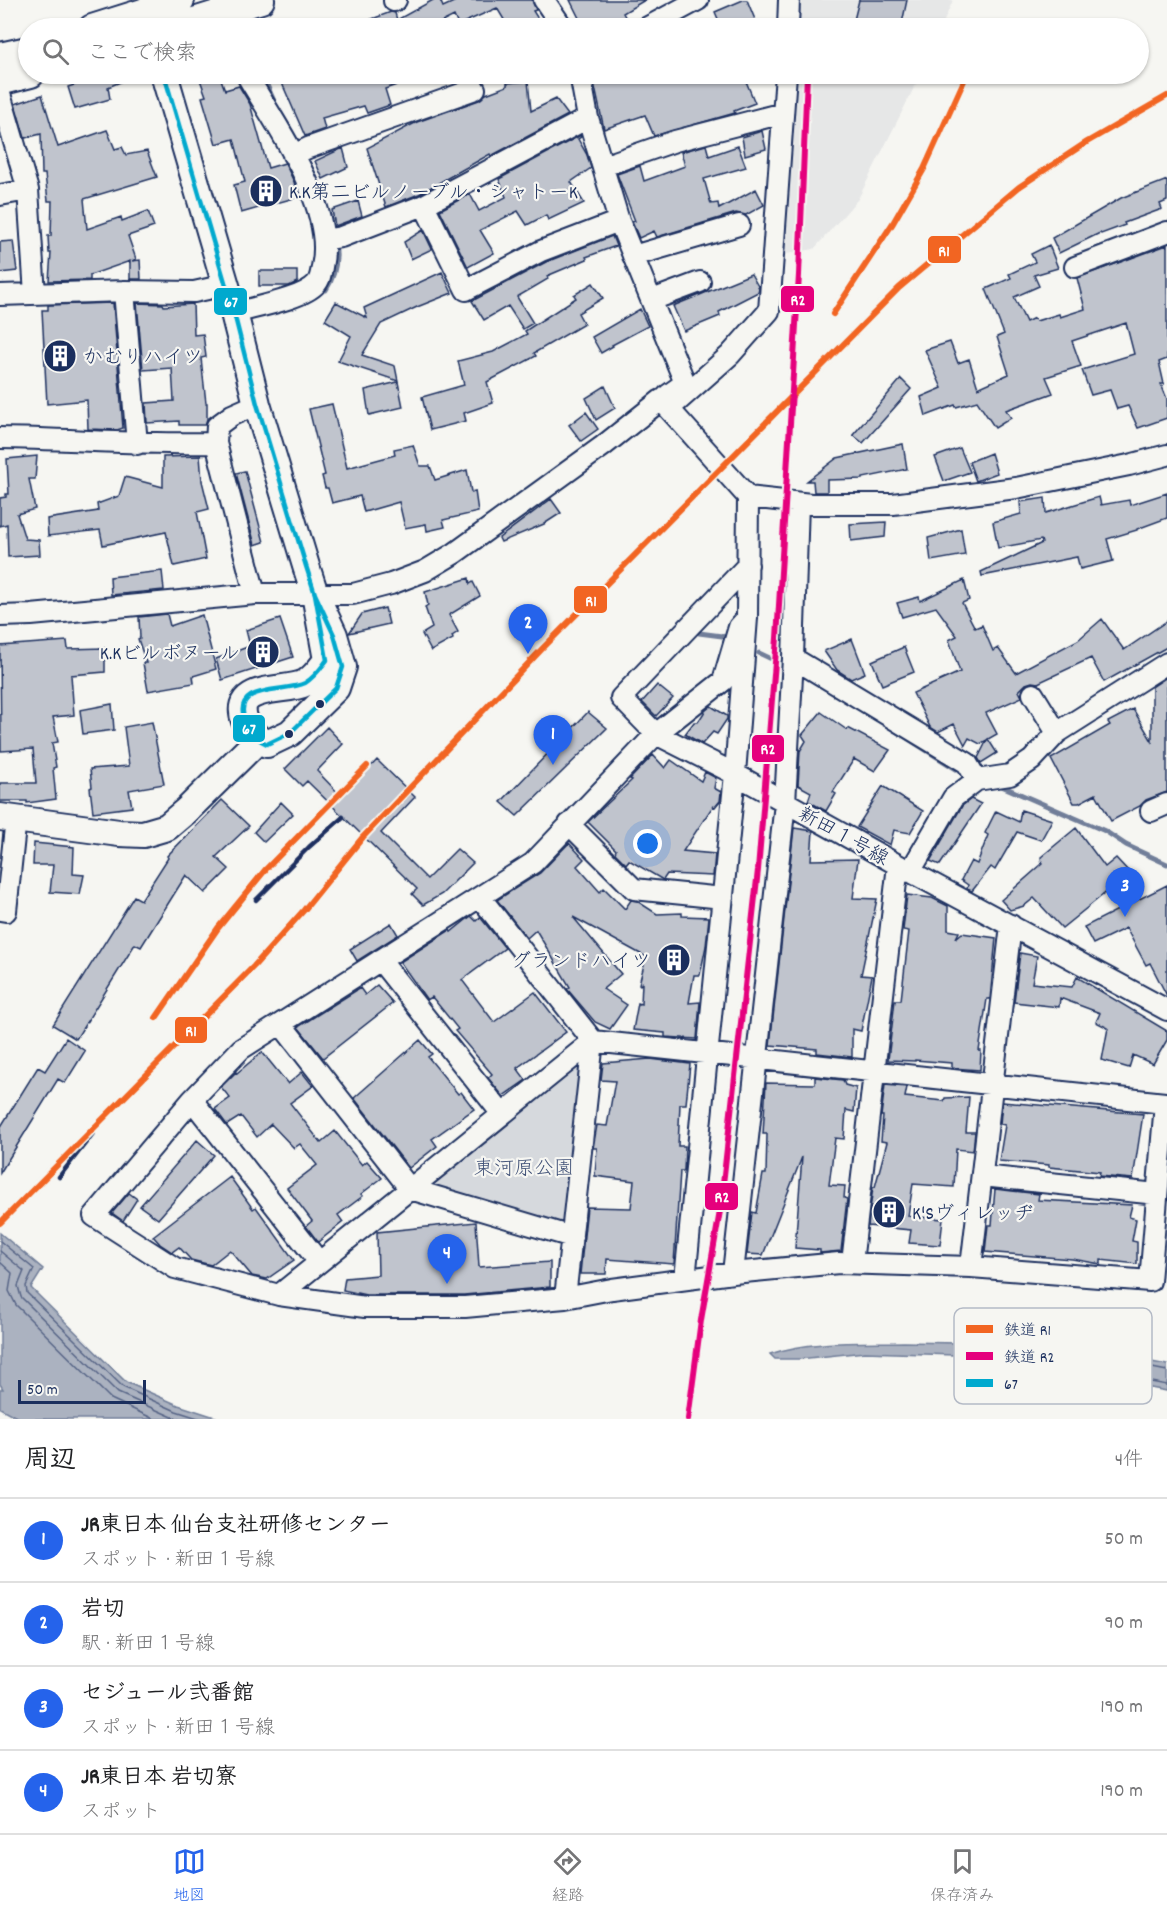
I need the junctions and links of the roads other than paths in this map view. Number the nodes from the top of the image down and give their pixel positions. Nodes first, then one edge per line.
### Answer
1 (181, 0) edge
2 (261, 0) edge
3 (544, 0) edge
4 (698, 0) edge
5 (789, 0) edge
6 (148, 13) edge
7 (129, 18) edge
8 (204, 18) edge
9 (556, 18) edge
10 (665, 18) edge
11 (788, 18) edge
12 (18, 52) edge
13 (0, 56) edge
14 (18, 77) edge
15 (0, 82) edge
16 (167, 84) edge
17 (253, 84) edge
18 (582, 84) edge
19 (785, 84) edge
20 (475, 89) dead end
21 (0, 94) edge
22 (783, 113) junction
23 (588, 118) junction
24 (300, 151) junction
25 (603, 166) junction
26 (28, 190) junction
27 (0, 195) edge
28 (424, 205) junction
29 (619, 221) junction
30 (739, 225) dead end
31 (1167, 232) edge
32 (332, 238) junction
33 (633, 256) junction
34 (1076, 267) dead end
35 (700, 282) dead end
36 (225, 285) junction
37 (124, 291) junction
38 (34, 294) junction
39 (0, 295) edge
40 (652, 300) junction
41 (234, 313) junction
42 (257, 404) junction
43 (665, 405) junction
44 (0, 438) edge
45 (216, 443) junction
46 (137, 444) junction
47 (1167, 455) edge
48 (748, 497) junction
49 (798, 503) junction
50 (747, 565) junction
51 (255, 594) junction
52 (315, 594) junction
53 (0, 616) edge
54 (747, 618) junction
55 (793, 658) junction
56 (1167, 663) edge
57 (1033, 694) dead end
58 (1057, 733) junction
59 (656, 734) junction
60 (258, 740) junction
61 (735, 774) junction
62 (977, 780) junction
63 (785, 803) junction
64 (8, 818) edge
65 (569, 824) junction
66 (904, 868) junction
67 (480, 897) junction
68 (723, 898) junction
69 (0, 910) edge
70 (1011, 925) junction
71 (380, 960) junction
72 (1167, 1010) edge
73 (281, 1024) junction
74 (593, 1041) junction
75 (706, 1054) junction
76 (758, 1059) junction
77 (875, 1071) junction
78 (992, 1084) junction
79 (192, 1100) junction
80 (502, 1114) junction
81 (1163, 1163) edge
82 (982, 1176) junction
83 (410, 1189) junction
84 (1157, 1194) junction
85 (572, 1237) junction
86 (1160, 1248) edge
87 (319, 1262) junction
88 (852, 1263) junction
89 (971, 1267) junction
90 (734, 1273) junction
91 (685, 1279) junction
92 (279, 1295) junction
93 (565, 1298) junction

1 - 6 main road
2 - 8 main road
3 - 9 street
4 - 10 street
5 - 11 street
6 - 7 main road
12 - 13 main road
14 - 15 main road
16 - 36 main road
17 - 24 street
18 - 23 street
19 - 22 street
20 - 24 street
21 - 26 street
22 - 25 street
22 - 43 street
23 - 25 street
23 - 28 street
24 - 32 street
25 - 29 street
26 - 27 street
26 - 38 street
28 - 29 street
28 - 32 street
29 - 33 street
30 - 33 street
31 - 34 street
32 - 41 street
33 - 40 street
35 - 40 street
36 - 37 street
36 - 41 main road
37 - 38 street
37 - 46 street
38 - 39 street
40 - 43 street
41 - 42 main road
42 - 45 street
42 - 52 main road
43 - 48 street
43 - 52 street
44 - 46 street
45 - 46 street
45 - 51 street
47 - 49 street
48 - 49 street
48 - 50 street
49 - 55 street
50 - 54 street
50 - 59 street, 新田１号線
51 - 52 street
51 - 53 street
52 - 60 main road
52 - 60 main road
54 - 59 street
54 - 61 street
55 - 62 street
55 - 63 street
56 - 58 street
57 - 58 street
58 - 62 street
59 - 61 street, 新田１号線
59 - 65 street
60 - 64 main road
61 - 63 street, 新田１号線
61 - 68 street
62 - 66 street
63 - 66 street, 新田１号線
63 - 76 street
64 - 69 street
65 - 67 street
65 - 68 street
66 - 70 street, 新田１号線
66 - 77 street
67 - 71 street
67 - 74 street
68 - 75 street
70 - 72 street, 新田１号線
70 - 78 street
71 - 73 street
71 - 80 street
73 - 79 street
73 - 83 street
74 - 75 street
74 - 80 street
74 - 85 street
75 - 76 street
75 - 91 street
76 - 77 street
76 - 90 street
77 - 78 street
77 - 88 street
78 - 81 street
78 - 82 street
79 - 87 street
79 - 92 street
80 - 83 street
81 - 84 street
82 - 84 street
82 - 89 street
83 - 85 street
83 - 87 street
84 - 86 street
85 - 93 street
86 - 89 street
87 - 92 street
88 - 89 street
88 - 90 street
90 - 91 street
91 - 93 street
92 - 93 street

